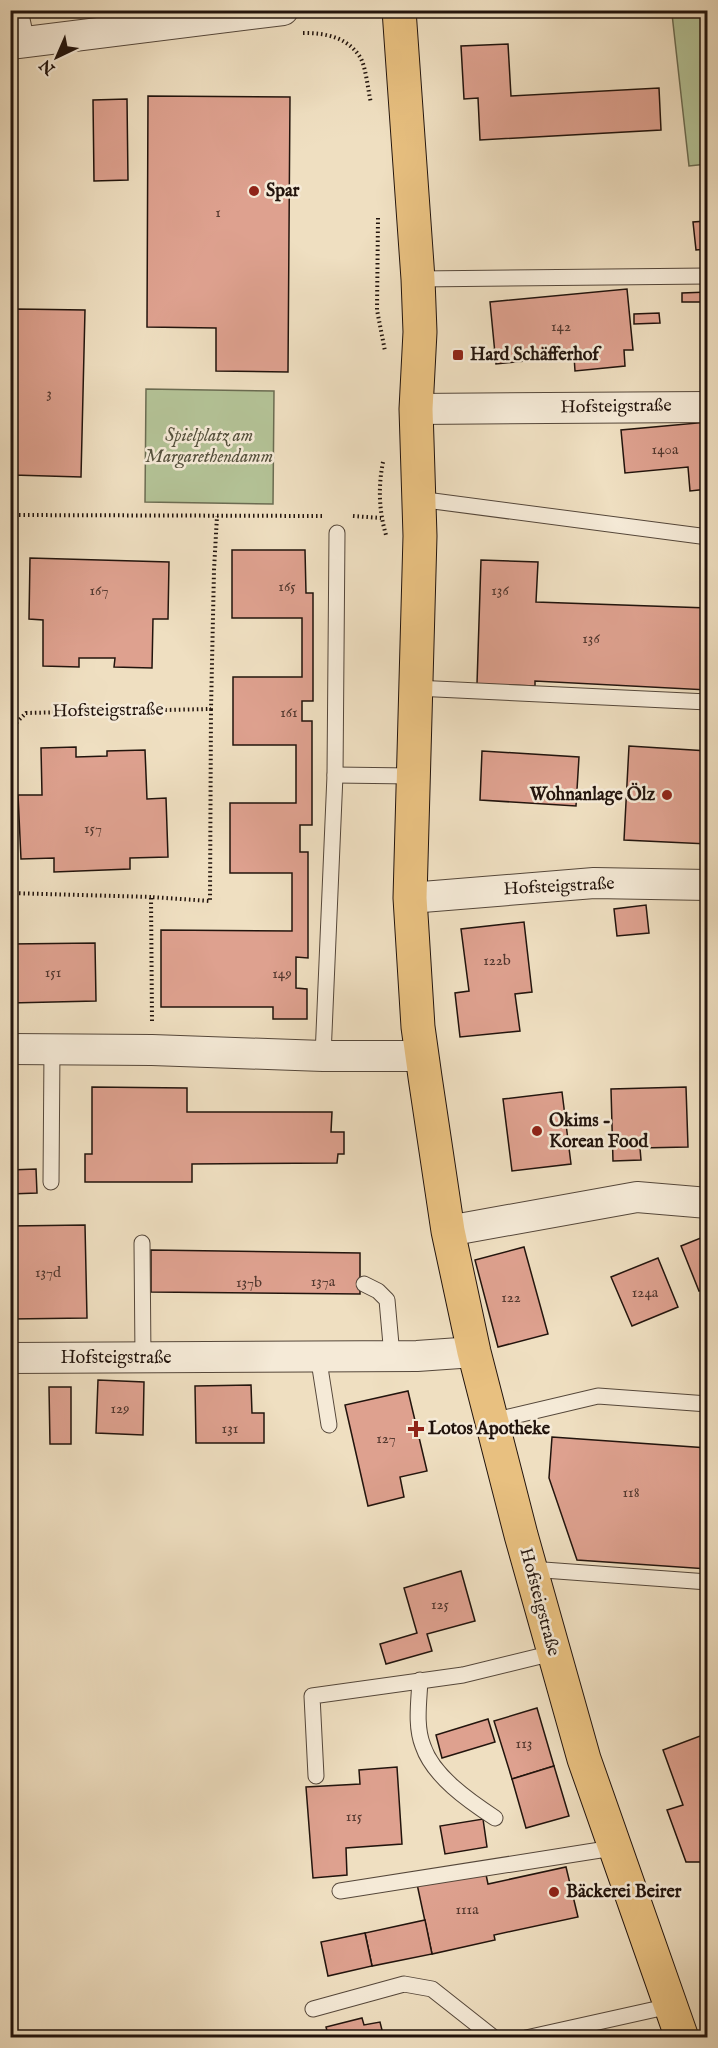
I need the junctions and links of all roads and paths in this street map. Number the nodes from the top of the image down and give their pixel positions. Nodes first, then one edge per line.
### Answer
1 (20, 10) edge
2 (399, 10) edge
3 (291, 22) edge
4 (19, 43) edge
5 (371, 106) dead end
6 (378, 214) dead end
7 (708, 276) edge
8 (418, 279) junction
9 (386, 361) dead end
10 (708, 407) edge
11 (416, 409) junction
12 (385, 456) dead end
13 (418, 499) junction
14 (10, 515) edge
15 (217, 516) junction
16 (326, 516) dead end
17 (348, 516) dead end
18 (381, 518) junction
19 (337, 533) dead end
20 (386, 536) dead end
21 (708, 537) edge
22 (415, 688) junction
23 (708, 702) edge
24 (211, 709) junction
25 (10, 729) edge
26 (335, 775) junction
27 (412, 776) junction
28 (708, 885) edge
29 (10, 893) edge
30 (151, 897) junction
31 (410, 898) junction
32 (10, 1049) edge
33 (52, 1049) junction
34 (152, 1050) junction
35 (323, 1056) junction
36 (422, 1056) junction
37 (51, 1182) dead end
38 (708, 1203) edge
39 (448, 1231) junction
40 (142, 1243) dead end
41 (364, 1284) dead end
42 (474, 1352) junction
43 (318, 1355) junction
44 (392, 1356) junction
45 (10, 1358) edge
46 (143, 1358) junction
47 (708, 1404) edge
48 (492, 1421) junction
49 (329, 1425) dead end
50 (530, 1569) junction
51 (708, 1582) edge
52 (553, 1653) junction
53 (420, 1680) junction
54 (316, 1776) dead end
55 (495, 1818) dead end
56 (613, 1848) junction
57 (340, 1891) dead end
58 (670, 2006) junction
59 (313, 2009) dead end
60 (494, 2037) edge
61 (526, 2037) edge
62 (682, 2037) edge

1 - 4 lane
2 - 8 main road, Hofsteigstraße
3 - 4 street
3 - 5 path
6 - 9 path
7 - 8 lane
8 - 11 main road, Hofsteigstraße
10 - 11 street, Hofsteigstraße
11 - 13 main road, Hofsteigstraße
12 - 18 path
13 - 21 lane
13 - 22 main road, Hofsteigstraße
14 - 15 path
15 - 16 path
15 - 24 path
17 - 18 path
18 - 20 path
19 - 26 lane
22 - 23 lane
22 - 27 main road, Hofsteigstraße
24 - 25 path, Hofsteigstraße
24 - 30 path
26 - 27 lane
26 - 35 lane
27 - 31 main road, Hofsteigstraße
28 - 31 street, Hofsteigstraße
29 - 30 path
30 - 34 path
31 - 36 main road, Hofsteigstraße
32 - 33 street
33 - 34 street
33 - 37 lane
34 - 35 street
35 - 36 street
36 - 39 main road, Hofsteigstraße
38 - 39 street
39 - 42 main road, Hofsteigstraße
40 - 46 lane
41 - 44 lane
42 - 44 street, Hofsteigstraße
42 - 48 main road, Hofsteigstraße
43 - 44 street, Hofsteigstraße
43 - 46 street, Hofsteigstraße
43 - 49 lane
45 - 46 street, Hofsteigstraße
47 - 48 lane
48 - 50 main road, Hofsteigstraße
50 - 51 lane
50 - 52 main road, Hofsteigstraße
52 - 53 lane
52 - 56 main road, Hofsteigstraße
53 - 54 lane
53 - 55 lane
56 - 57 lane
56 - 58 main road, Hofsteigstraße
58 - 61 lane
58 - 62 main road, Hofsteigstraße
59 - 60 lane

